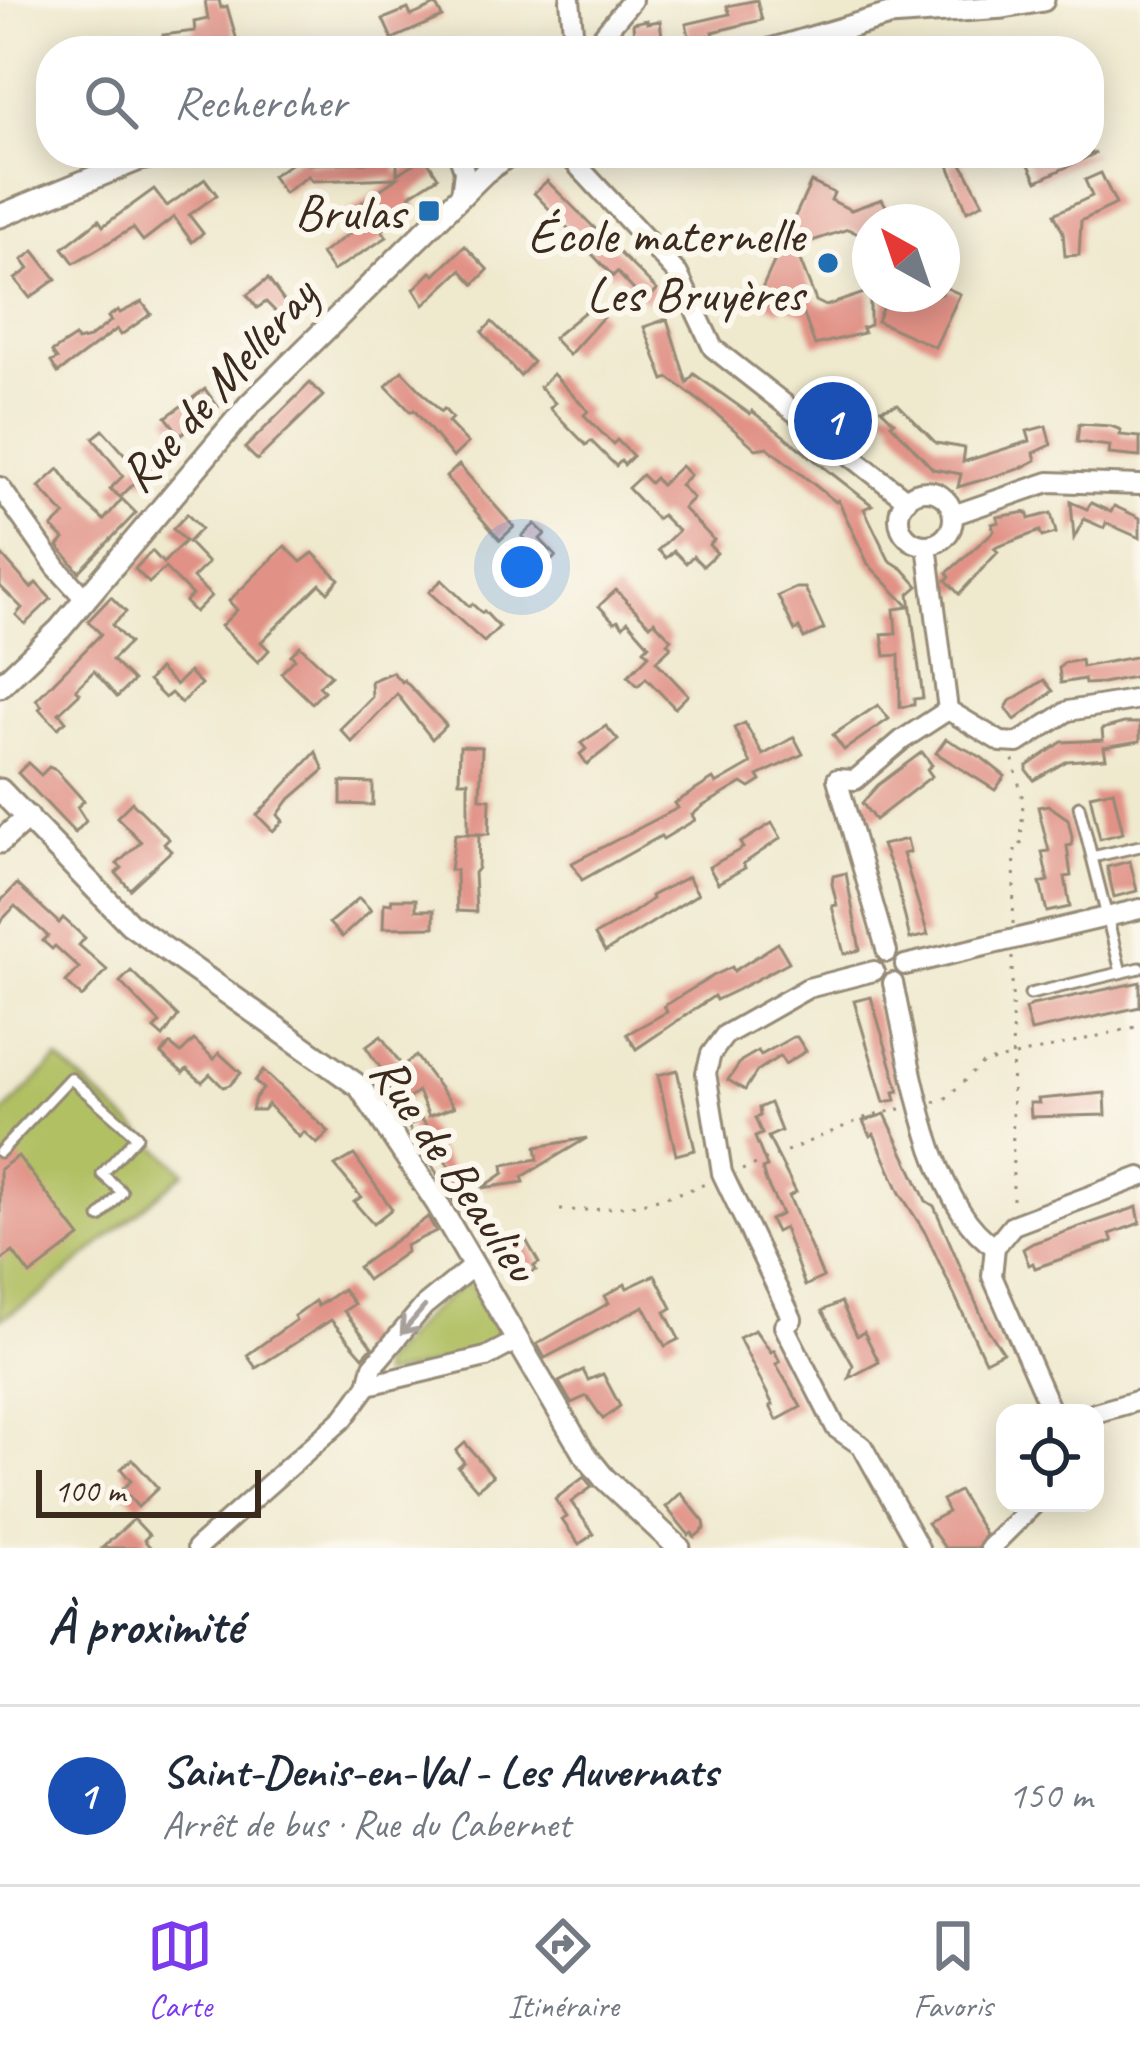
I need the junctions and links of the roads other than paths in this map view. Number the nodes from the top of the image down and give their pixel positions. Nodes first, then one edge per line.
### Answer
1 (570, 0) edge
2 (632, 0) edge
3 (1042, 0) edge
4 (574, 36) edge
5 (602, 36) edge
6 (810, 36) edge
7 (117, 168) edge
8 (463, 168) edge
9 (493, 168) edge
10 (577, 168) edge
11 (461, 195) junction
12 (0, 216) edge
13 (1140, 485) edge
14 (0, 487) edge
15 (907, 500) junction
16 (953, 515) junction
17 (927, 545) junction
18 (86, 600) junction
19 (0, 686) edge
20 (1140, 699) edge
21 (948, 710) junction
22 (0, 790) edge
23 (1079, 806) dead end
24 (28, 817) junction
25 (0, 842) edge
26 (1140, 845) edge
27 (1092, 857) junction
28 (1140, 910) edge
29 (1107, 917) junction
30 (887, 952) junction
31 (905, 965) junction
32 (1140, 968) edge
33 (874, 971) junction
34 (1121, 972) junction
35 (893, 982) junction
36 (1030, 994) dead end
37 (0, 1152) edge
38 (1140, 1177) edge
39 (100, 1217) dead end
40 (995, 1247) junction
41 (473, 1266) junction
42 (516, 1342) junction
43 (368, 1385) junction
44 (1140, 1400) edge
45 (1050, 1404) edge
46 (1104, 1410) edge
47 (1026, 1512) edge
48 (197, 1548) edge
49 (679, 1548) edge
50 (919, 1548) edge
51 (990, 1548) edge

1 - 4 street
2 - 5 street
3 - 6 street
7 - 12 street
8 - 11 street
9 - 11 street, Rue de Melleray
10 - 15 street
11 - 18 street, Rue de Melleray
13 - 16 street
14 - 18 street
15 - 16 street
15 - 17 street
16 - 17 street
17 - 21 street
18 - 19 street, Rue de Melleray
20 - 21 street
21 - 30 street
22 - 24 street, Rue de Beaulieu
23 - 27 lane
24 - 25 street
24 - 41 street, Rue de Beaulieu
26 - 27 lane
27 - 29 lane
28 - 29 street
29 - 31 street
29 - 34 lane
30 - 31 street
30 - 33 street
31 - 35 street
32 - 34 lane
33 - 35 street
33 - 50 street
34 - 36 lane
35 - 40 street
37 - 39 lane
38 - 40 street
40 - 45 street
41 - 42 street, Rue de Beaulieu
41 -> 43 street
42 - 43 street
42 - 49 street, Rue de Beaulieu
43 - 48 street
44 - 46 street
47 - 51 street

